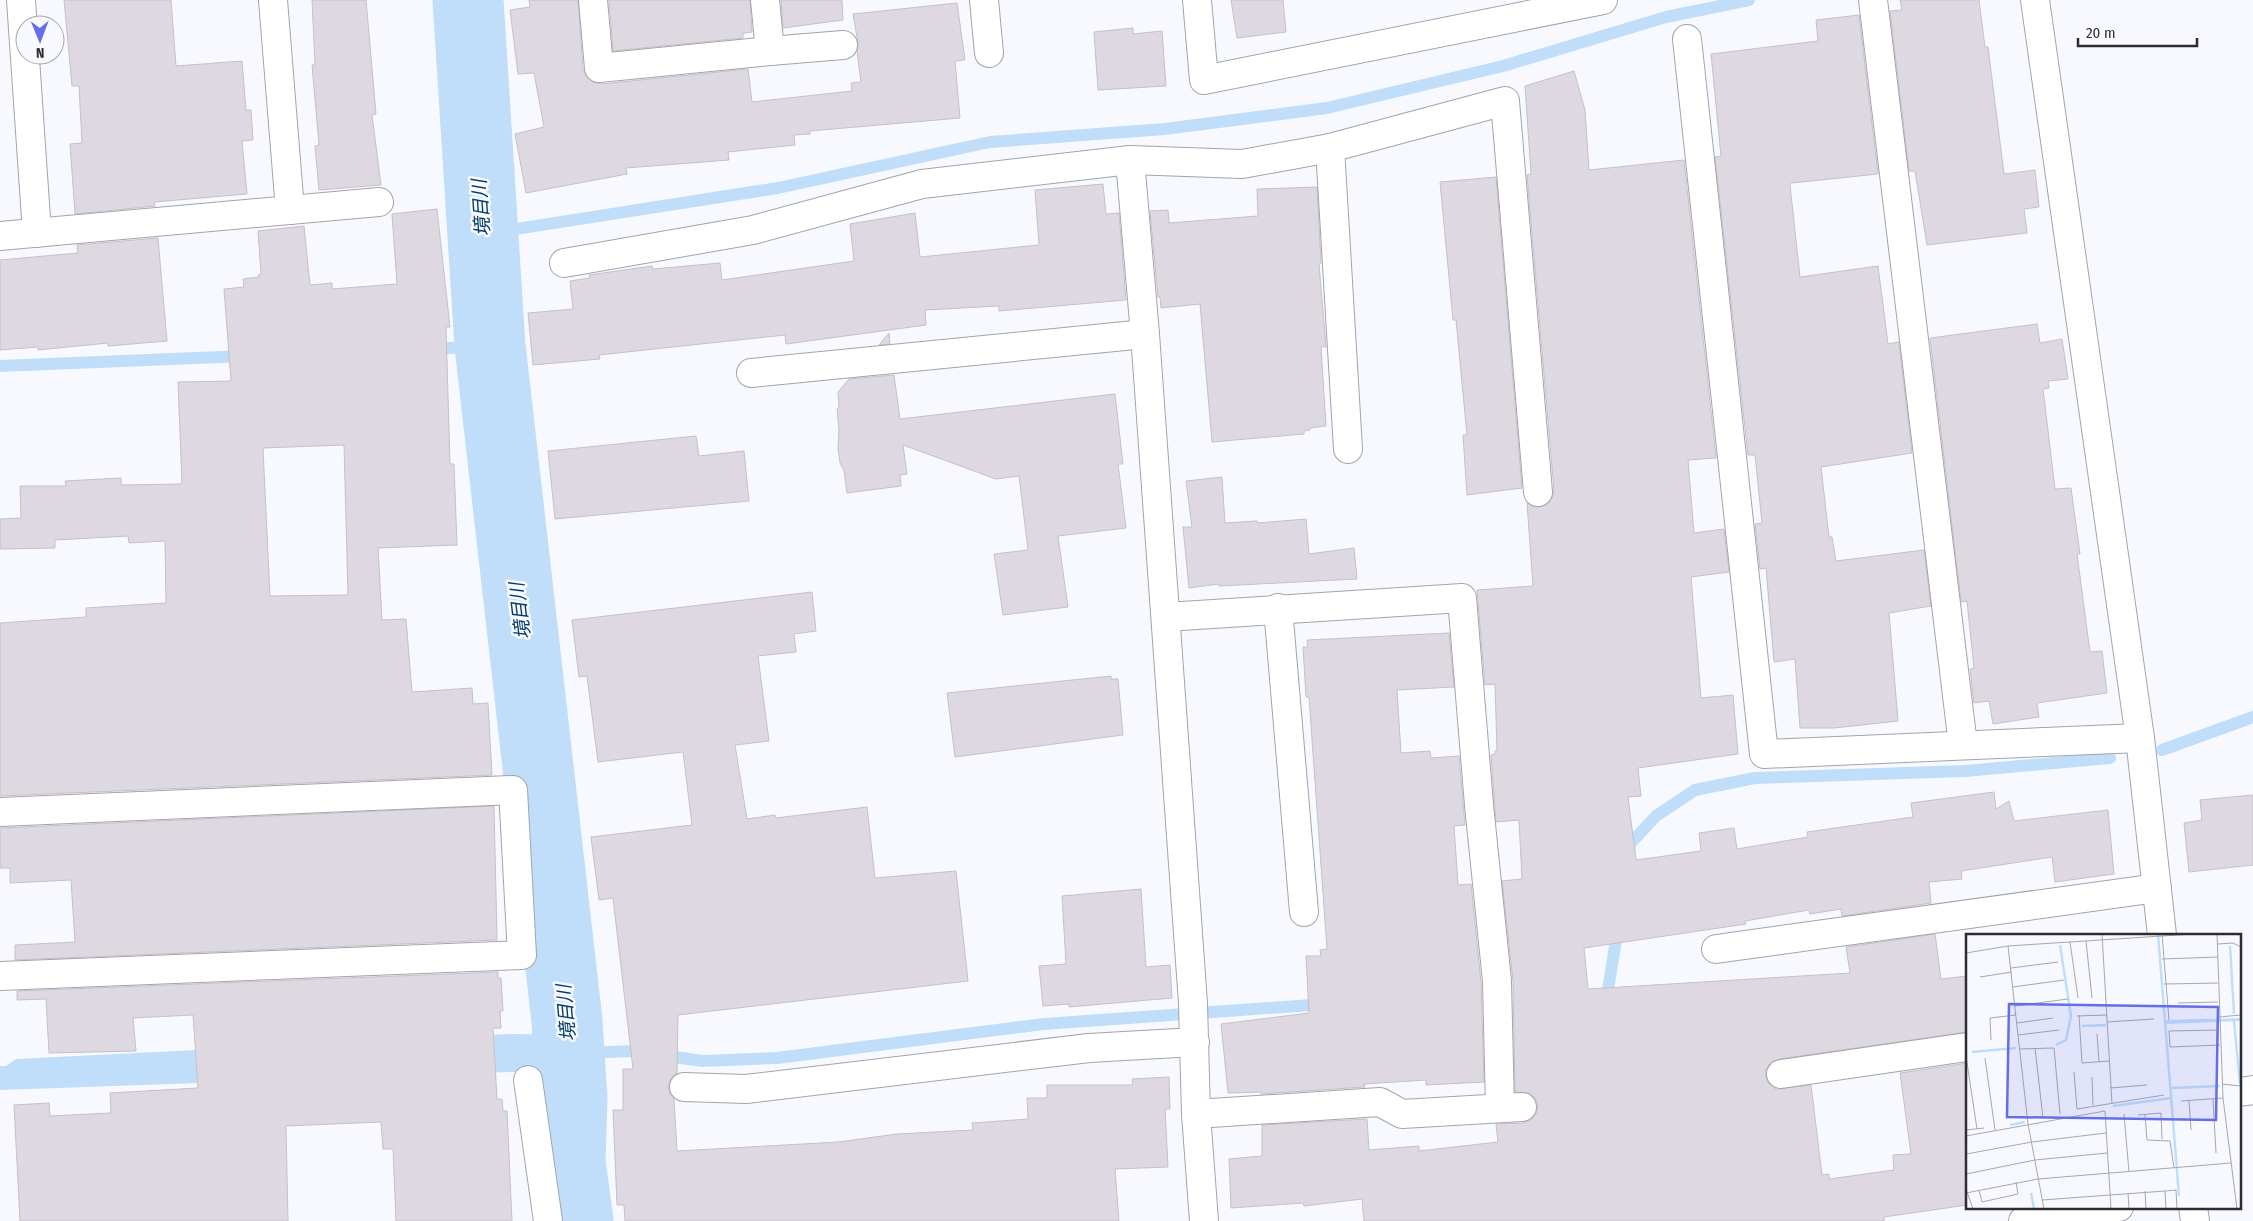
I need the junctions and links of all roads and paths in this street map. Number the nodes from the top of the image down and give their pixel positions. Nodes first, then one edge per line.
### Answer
1 (21, 0) edge
2 (273, 0) edge
3 (593, 0) edge
4 (765, 0) edge
5 (984, 0) edge
6 (1198, 0) edge
7 (1603, 0) edge
8 (1873, 0) edge
9 (2035, 0) edge
10 (1688, 39) dead end
11 (843, 45) dead end
12 (770, 51) junction
13 (989, 53) dead end
14 (1330, 148) junction
15 (1130, 160) junction
16 (379, 202) dead end
17 (290, 210) junction
18 (37, 233) junction
19 (0, 236) edge
20 (564, 263) dead end
21 (1145, 334) junction
22 (751, 373) dead end
23 (1348, 449) dead end
24 (1538, 492) dead end
25 (1278, 608) junction
26 (1166, 617) junction
27 (2140, 738) junction
28 (1963, 745) junction
29 (0, 812) edge
30 (2157, 888) junction
31 (1304, 912) dead end
32 (2162, 934) edge
33 (1716, 949) dead end
34 (0, 976) edge
35 (1194, 1023) junction
36 (1966, 1047) edge
37 (1781, 1074) dead end
38 (528, 1080) dead end
39 (684, 1087) dead end
40 (2253, 1090) edge
41 (2240, 1092) edge
42 (1196, 1114) junction
43 (2112, 1208) edge
44 (2193, 1208) edge
45 (548, 1221) edge
46 (1204, 1221) edge
47 (2023, 1221) edge
48 (2195, 1221) edge

1 - 18 street
2 - 17 street
3 - 12 street
4 - 12 street
5 - 13 street
6 - 7 street
8 - 28 street
9 - 27 street
10 - 28 street
11 - 12 street
14 - 15 street
14 - 23 street
14 - 24 street
15 - 20 street
15 - 21 street
16 - 17 street
17 - 18 street
18 - 19 street
21 - 22 street
21 - 26 street
25 - 26 street
25 - 31 street
25 - 42 street
26 - 35 street
27 - 28 street
27 - 30 street
29 - 34 street
30 - 32 street
30 - 33 street
35 - 39 street
35 - 42 street
36 - 37 street
38 - 45 street
40 - 41 street
42 - 46 street
43 - 47 street
44 - 48 street

